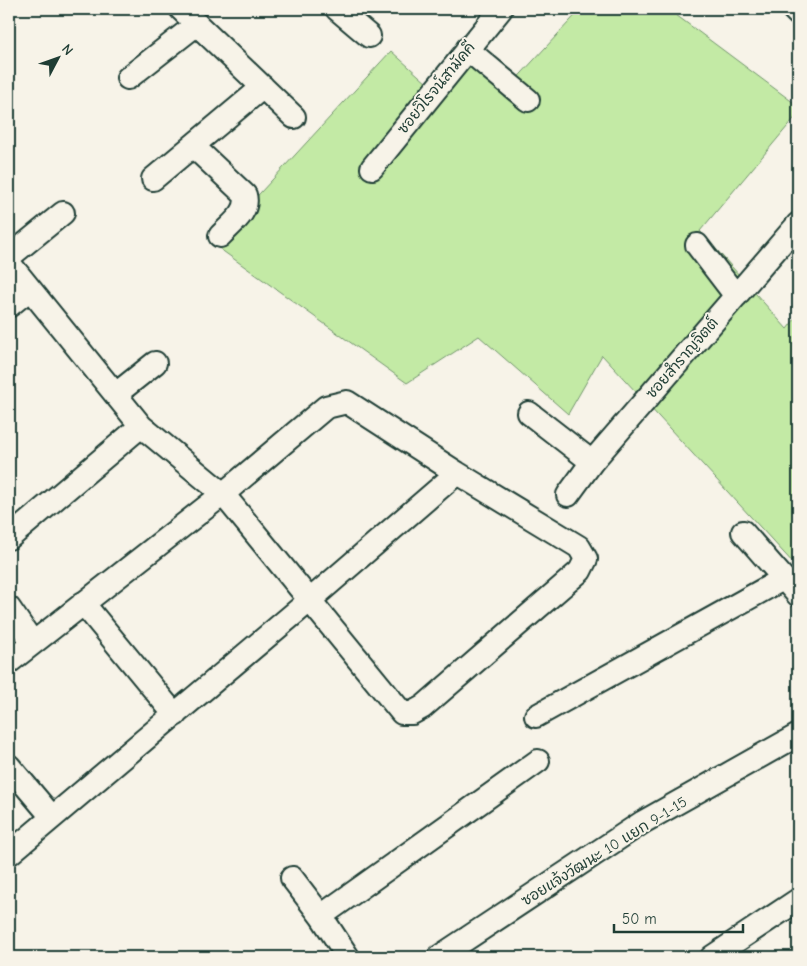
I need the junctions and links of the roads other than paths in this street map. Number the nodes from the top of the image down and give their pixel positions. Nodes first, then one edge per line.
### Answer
1 (338, 9) edge
2 (501, 9) edge
3 (793, 9) edge
4 (798, 14) edge
5 (189, 16) edge
6 (369, 36) dead end
7 (467, 49) junction
8 (128, 78) dead end
9 (263, 87) junction
10 (528, 100) dead end
11 (294, 117) dead end
12 (194, 147) junction
13 (372, 168) dead end
14 (152, 179) dead end
15 (63, 213) dead end
16 (798, 224) edge
17 (220, 236) dead end
18 (696, 245) dead end
19 (9, 257) edge
20 (9, 263) edge
21 (30, 289) junction
22 (736, 296) junction
23 (9, 306) edge
24 (155, 363) dead end
25 (116, 394) junction
26 (529, 413) dead end
27 (141, 426) junction
28 (592, 462) junction
29 (457, 473) junction
30 (223, 494) junction
31 (568, 495) dead end
32 (743, 532) dead end
33 (9, 538) edge
34 (791, 587) edge
35 (309, 601) junction
36 (83, 604) junction
37 (9, 608) edge
38 (33, 642) junction
39 (9, 662) edge
40 (175, 715) junction
41 (536, 716) dead end
42 (798, 735) edge
43 (538, 761) dead end
44 (9, 766) edge
45 (52, 817) junction
46 (9, 854) edge
47 (292, 878) dead end
48 (798, 900) edge
49 (321, 916) junction
50 (348, 957) edge
51 (439, 957) edge
52 (712, 957) edge

1 - 6 street
2 - 7 street, ซอยวิโรจน์สามัคคี
3 - 4 street
5 - 8 street
5 - 9 street
7 - 10 street
7 - 13 street, ซอยวิโรจน์สามัคคี
9 - 11 street
9 - 12 street
12 - 14 street
12 - 17 street
15 - 19 street
16 - 22 street, ซอยสำราญจิตต์
18 - 22 street
20 - 21 street
21 - 23 street
21 - 25 street
22 - 28 street, ซอยสำราญจิตต์
24 - 25 street
25 - 27 street
26 - 28 street
27 - 30 street
27 - 33 street
28 - 31 street, ซอยสำราญจิตต์
29 - 30 street
29 - 35 street
29 - 35 street
30 - 35 street
30 - 36 street
32 - 34 street
34 - 41 street
35 - 40 street
36 - 38 street
36 - 40 street
37 - 38 street
38 - 39 street
40 - 45 street
42 - 51 street, ซอยแจ้งวัฒนะ 10 แยก 9-1-15
43 - 49 street
44 - 45 street
45 - 46 street
47 - 49 street
48 - 52 street
49 - 50 street

